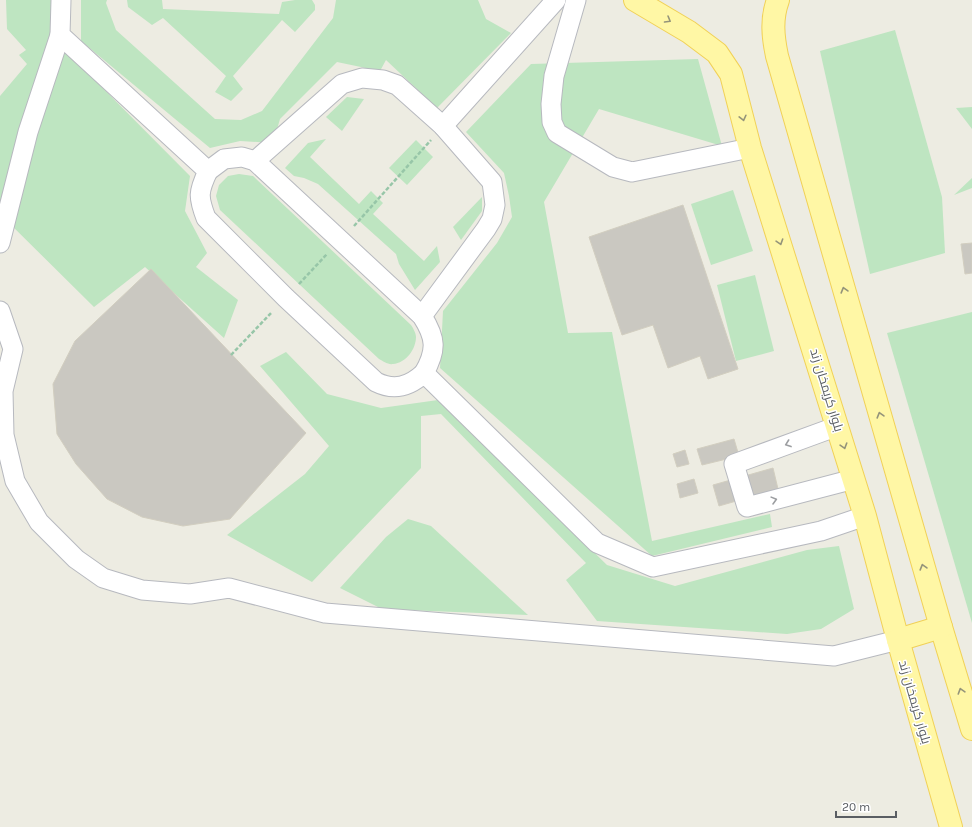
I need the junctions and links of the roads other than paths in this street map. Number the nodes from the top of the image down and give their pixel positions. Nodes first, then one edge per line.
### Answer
1 (61, 0) edge
2 (556, 0) edge
3 (576, 0) edge
4 (635, 0) edge
5 (778, 0) edge
6 (60, 36) junction
7 (443, 126) junction
8 (750, 148) junction
9 (255, 161) junction
10 (208, 171) junction
11 (0, 243) edge
12 (0, 311) edge
13 (422, 316) junction
14 (424, 373) junction
15 (838, 426) junction
16 (854, 479) junction
17 (865, 516) junction
18 (941, 627) junction
19 (898, 640) junction
20 (972, 729) edge
21 (951, 827) edge

1 - 6 lane
2 - 7 lane
3 - 8 lane
4 -> 8 main road, بلوار کریمخان زند
18 -> 5 main road
6 - 10 lane
6 - 11 lane
7 - 9 lane
7 - 13 lane
8 -> 15 main road, بلوار کریمخان زند
9 - 10 lane
9 - 13 lane
10 - 14 lane
12 - 19 lane
13 - 14 lane
14 - 17 lane
15 -> 16 main road, بلوار کریمخان زند
15 -> 16 lane
16 - 17 main road, بلوار کریمخان زند
17 - 19 main road, بلوار کریمخان زند
18 - 19 main road
20 -> 18 main road
19 - 21 main road, بلوار کریمخان زند

